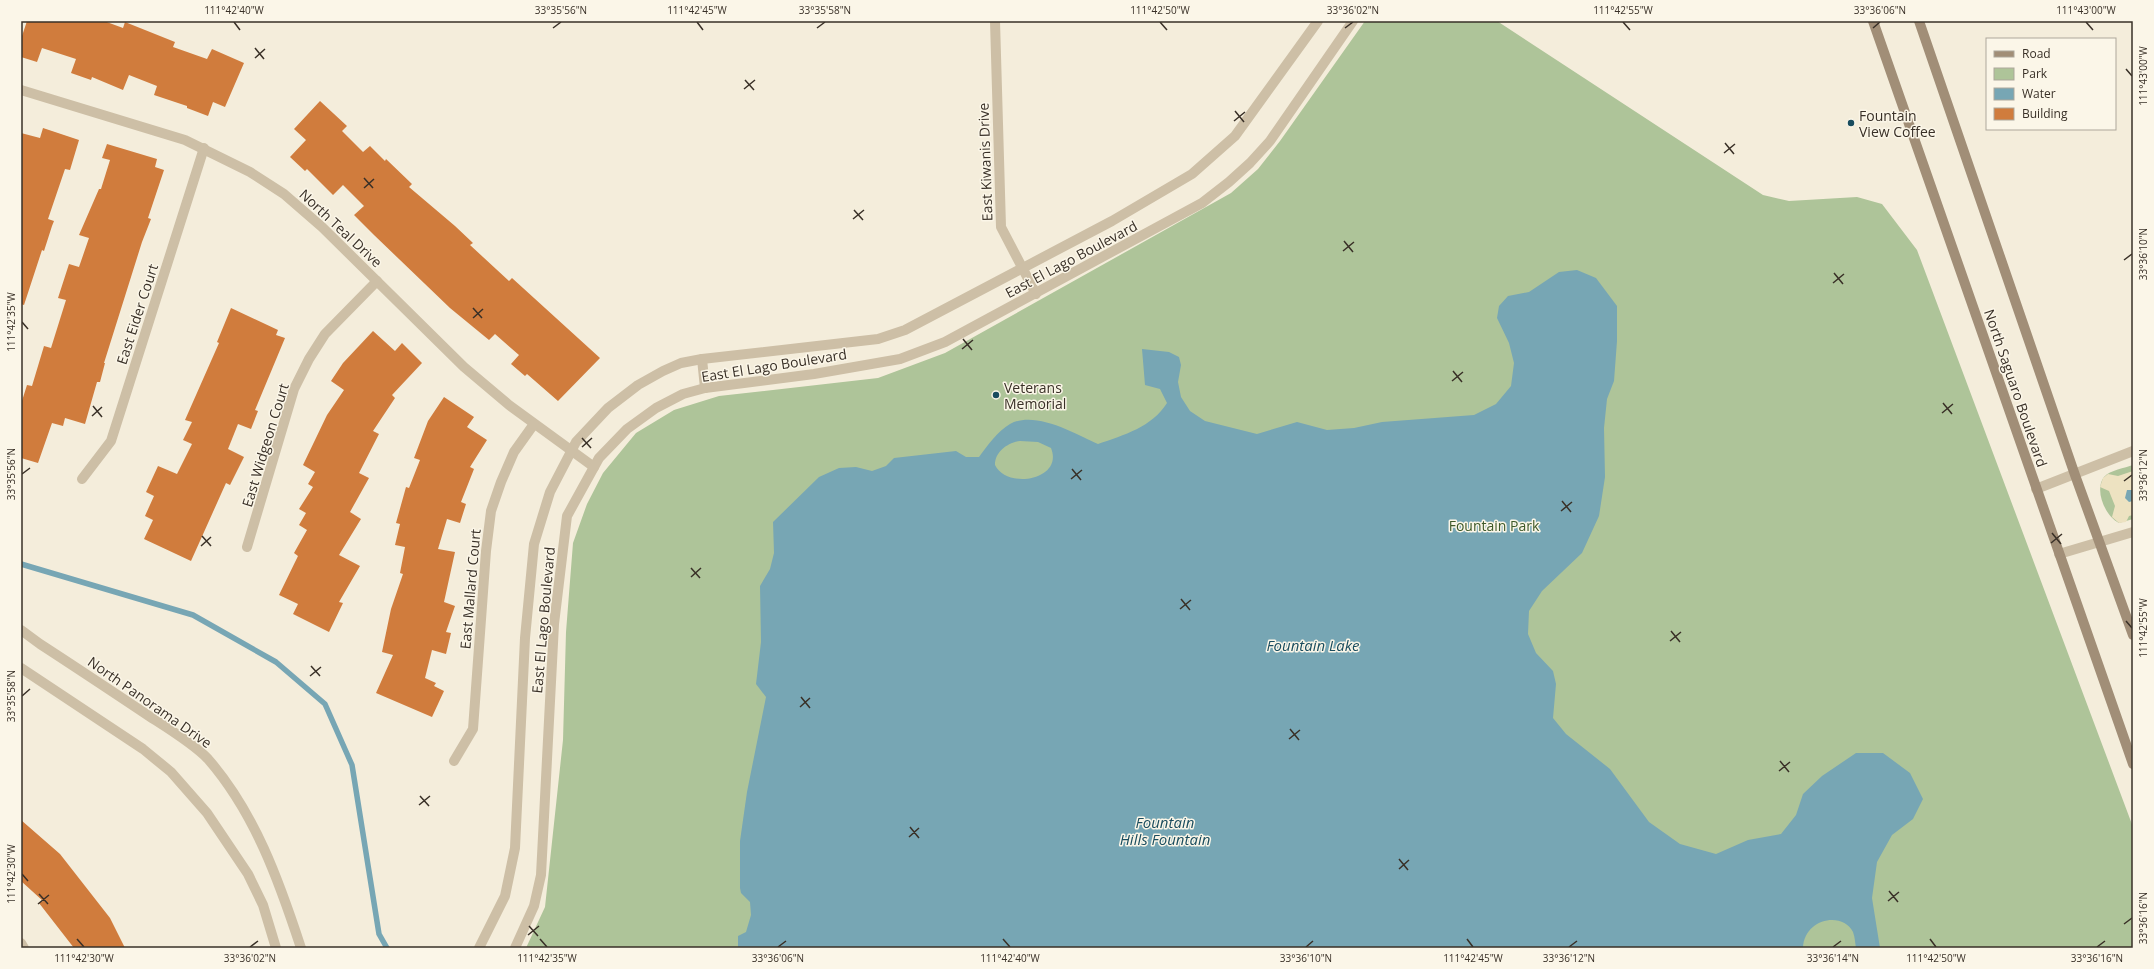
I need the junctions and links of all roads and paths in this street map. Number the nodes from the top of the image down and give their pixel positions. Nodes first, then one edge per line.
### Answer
1 (995, 21) edge
2 (1318, 21) edge
3 (1353, 21) edge
4 (1873, 21) edge
5 (1919, 21) edge
6 (21, 90) edge
7 (204, 148) junction
8 (1023, 268) junction
9 (377, 280) junction
10 (1036, 294) junction
11 (702, 359) junction
12 (705, 388) junction
13 (534, 424) junction
14 (2133, 451) edge
15 (571, 452) junction
16 (594, 467) junction
17 (2075, 475) junction
18 (82, 479) dead end
19 (2036, 489) junction
20 (2133, 532) edge
21 (2100, 541) junction
22 (247, 547) dead end
23 (2059, 554) junction
24 (21, 630) edge
25 (2133, 635) edge
26 (21, 668) edge
27 (454, 761) dead end
28 (2133, 764) edge
29 (21, 943) edge
30 (24, 948) edge
31 (276, 948) edge
32 (301, 948) edge
33 (479, 948) edge
34 (515, 948) edge

1 - 8 street, East Kiwanis Drive
2 - 8 street, East El Lago Boulevard
3 - 10 street, East El Lago Boulevard
4 - 19 main road, North Saguaro Boulevard
5 - 17 main road, North Saguaro Boulevard
6 - 7 street, North Teal Drive
7 - 9 street, North Teal Drive
7 - 18 street, East Eider Court
8 - 10 street, East Kiwanis Drive
8 - 11 street, East El Lago Boulevard
9 - 13 street, North Teal Drive
9 - 22 street, East Widgeon Court
10 - 12 street, East El Lago Boulevard
11 - 12 street
11 - 15 street, East El Lago Boulevard
12 - 16 street, East El Lago Boulevard
13 - 15 street, North Teal Drive
13 - 27 street, East Mallard Court
14 - 17 street
15 - 16 street, North Teal Drive
15 - 33 street, East El Lago Boulevard
16 - 34 street, East El Lago Boulevard
17 - 19 street
17 - 21 main road, North Saguaro Boulevard
19 - 23 main road, North Saguaro Boulevard
20 - 21 street
21 - 23 street
21 - 25 main road, North Saguaro Boulevard
23 - 28 main road, North Saguaro Boulevard
24 - 32 street, North Panorama Drive
26 - 31 street
29 - 30 street

